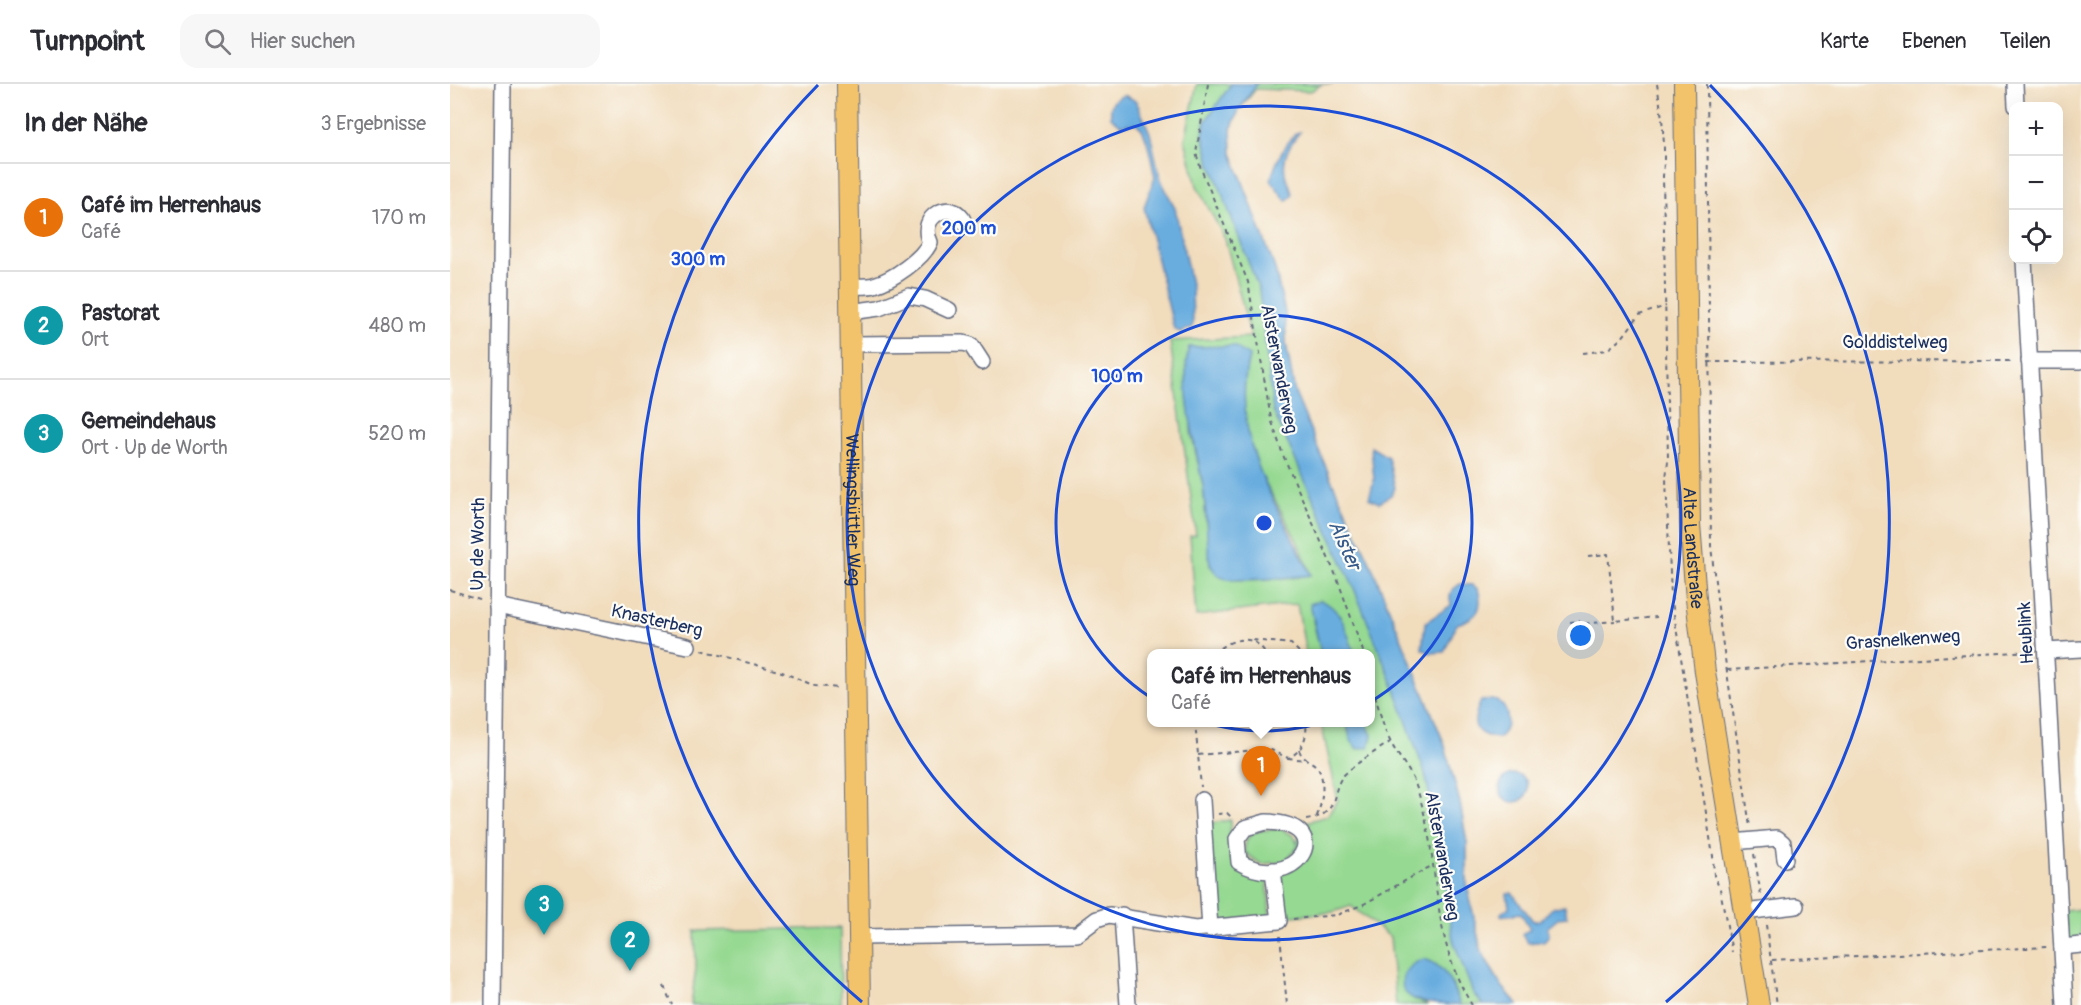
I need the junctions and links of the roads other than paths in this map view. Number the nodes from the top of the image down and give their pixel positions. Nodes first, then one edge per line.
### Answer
1 (503, 84) edge
2 (848, 84) edge
3 (2015, 84) edge
4 (1684, 86) edge
5 (2016, 102) edge
6 (964, 222) dead end
7 (2024, 264) edge
8 (850, 286) junction
9 (949, 310) dead end
10 (850, 312) junction
11 (851, 344) junction
12 (2029, 361) junction
13 (2081, 361) edge
14 (982, 362) dead end
15 (497, 606) junction
16 (688, 646) road end
17 (2081, 649) edge
18 (2046, 651) junction
19 (1203, 808) road end
20 (1743, 841) junction
21 (1785, 859) dead end
22 (1273, 870) junction
23 (1796, 906) dead end
24 (1754, 911) junction
25 (1122, 915) junction
26 (1210, 929) junction
27 (858, 937) junction
28 (2081, 945) edge
29 (2062, 946) junction
30 (493, 1005) edge
31 (860, 1005) edge
32 (1128, 1005) edge
33 (1759, 1005) edge
34 (2065, 1005) edge

1 - 15 street, Up de Worth
2 - 8 main road, Wellingsbüttler Weg
3 - 5 street
4 - 20 main road, Alte Landstraße
6 - 8 street
7 - 12 street, Heublink
8 - 10 main road, Wellingsbüttler Weg
9 - 10 street
10 - 11 main road, Wellingsbüttler Weg
11 - 14 street
11 - 27 main road, Wellingsbüttler Weg
12 - 13 street
12 - 18 street, Heublink
15 - 16 street, Knasterberg
15 - 30 street, Up de Worth
17 - 18 street
18 - 29 street, Heublink
19 - 26 street
20 - 21 street
20 - 24 main road, Alte Landstraße
22 - 22 street
22 - 26 street
23 - 24 street
24 - 33 main road, Alte Landstraße
25 - 26 street
25 - 27 street
25 - 32 street
27 - 31 main road, Wellingsbüttler Weg
28 - 29 street
29 - 34 street, Heublink

